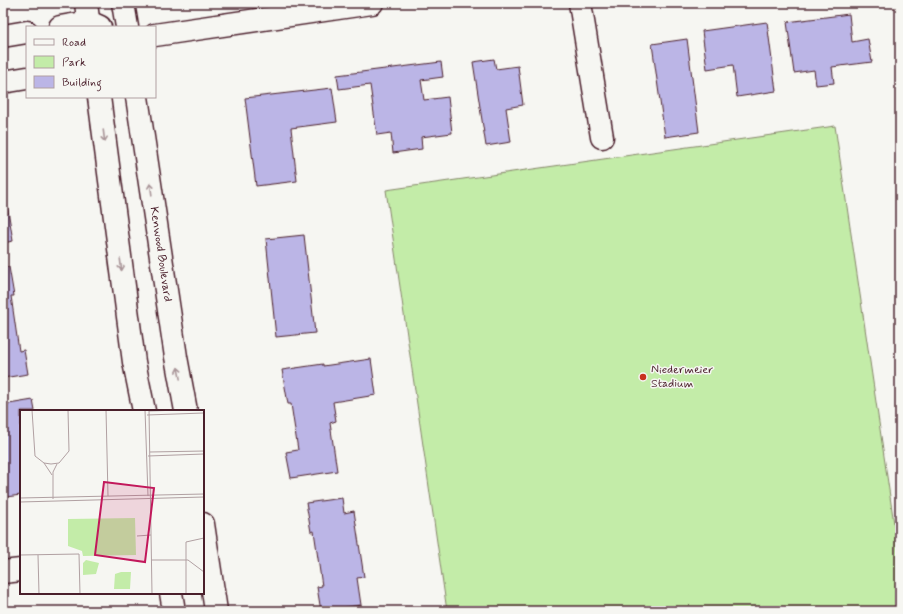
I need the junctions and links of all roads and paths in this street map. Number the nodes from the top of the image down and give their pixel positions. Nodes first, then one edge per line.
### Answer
1 (123, 3) edge
2 (372, 3) edge
3 (580, 3) edge
4 (91, 20) edge
5 (64, 26) edge
6 (127, 26) edge
7 (26, 32) edge
8 (156, 35) edge
9 (3, 36) edge
10 (26, 78) edge
11 (3, 82) edge
12 (100, 98) edge
13 (137, 98) edge
14 (602, 137) dead end
15 (144, 410) edge
16 (186, 410) edge
17 (204, 536) edge
18 (20, 570) edge
19 (3, 572) edge
20 (171, 594) edge
21 (174, 611) edge
22 (216, 611) edge

1 - 6 street
2 - 8 street
3 - 14 street
4 - 5 street
7 - 9 street
10 - 11 street
12 -> 15 street
16 -> 13 street, Kenwood Boulevard
17 - 22 street
18 - 19 street
20 - 21 street

